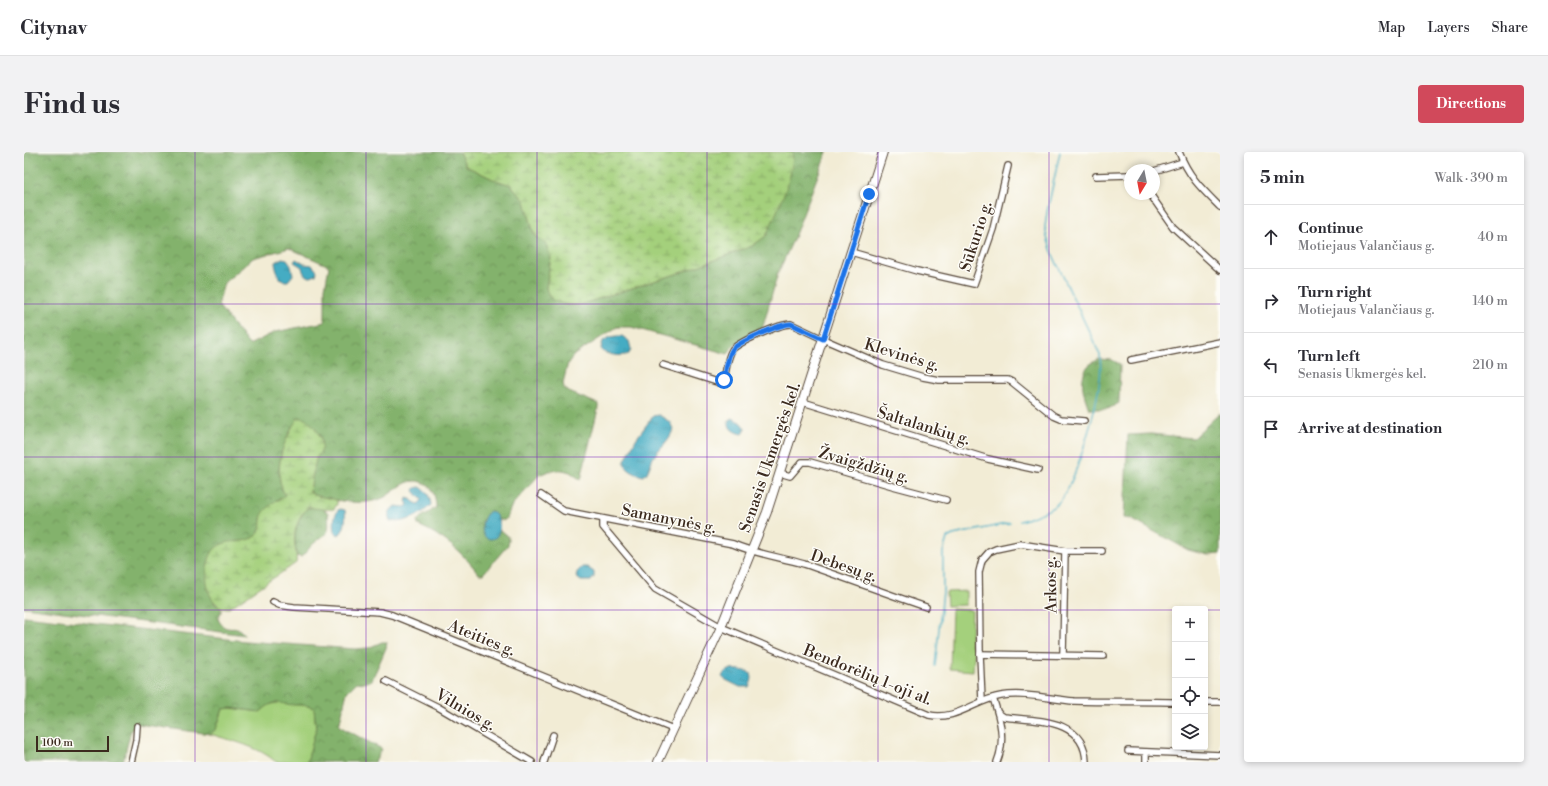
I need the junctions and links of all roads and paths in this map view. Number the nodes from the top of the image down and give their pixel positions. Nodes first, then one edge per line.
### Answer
1 (883, 152) edge
2 (1179, 152) edge
3 (1183, 162) junction
4 (1008, 166) dead end
5 (1160, 169) edge
6 (1124, 175) edge
7 (1096, 176) dead end
8 (1154, 200) edge
9 (1220, 207) edge
10 (851, 252) junction
11 (1220, 270) edge
12 (823, 339) junction
13 (1220, 342) edge
14 (1131, 360) dead end
15 (663, 365) dead end
16 (803, 402) junction
17 (1084, 421) dead end
18 (1038, 470) dead end
19 (780, 473) junction
20 (541, 495) dead end
21 (946, 500) dead end
22 (603, 519) junction
23 (1065, 551) junction
24 (752, 552) junction
25 (1102, 552) dead end
26 (273, 602) dead end
27 (926, 607) dead end
28 (721, 627) junction
29 (980, 654) junction
30 (1063, 655) junction
31 (1103, 656) dead end
32 (386, 681) dead end
33 (993, 698) junction
34 (982, 701) junction
35 (1172, 702) edge
36 (1208, 702) edge
37 (1220, 702) edge
38 (998, 714) junction
39 (137, 726) dead end
40 (673, 729) junction
41 (553, 735) dead end
42 (1128, 751) dead end
43 (1146, 752) junction
44 (1220, 755) edge
45 (131, 762) edge
46 (532, 762) edge
47 (544, 762) edge
48 (658, 762) edge
49 (997, 762) edge
50 (1086, 762) edge
51 (1146, 762) edge

1 - 10 main road, Senasis Ukmergės kel.
2 - 3 street
3 - 5 street
3 - 9 street
4 - 10 street, Sūkurio g.
6 - 7 street
8 - 11 street
10 - 12 main road, Senasis Ukmergės kel.
12 - 15 street, Klevinės g.
12 - 16 main road, Senasis Ukmergės kel.
12 - 17 street, Klevinės g.
13 - 14 street
16 - 18 street, Šaltalankių g.
16 - 19 main road, Senasis Ukmergės kel.
19 - 21 street, Žvaigždžių g.
19 - 24 main road, Senasis Ukmergės kel.
20 - 22 street, Samanynės g.
22 - 24 street, Samanynės g.
22 - 28 street, Samanynės g.
23 - 25 street
23 - 29 street, Arkos g.
23 - 30 street, Arkos g.
24 - 27 street, Debesų g.
24 - 28 main road, Senasis Ukmergės kel.
26 - 40 street, Ateities g.
28 - 34 street, Bendorėlių 1-oji al.
28 - 40 main road, Senasis Ukmergės kel.
29 - 30 street
29 - 34 street, Arkos g.
30 - 31 street
32 - 46 street, Vilnios g.
33 - 34 street, Bendorėlių 1-oji al.
33 - 35 street, Bendorėlių 1-oji al.
33 - 38 street
36 - 37 street
38 - 49 street
38 - 50 street
39 - 45 street
40 - 48 main road, Senasis Ukmergės kel.
41 - 47 street
42 - 43 street
43 - 44 street
43 - 51 street

